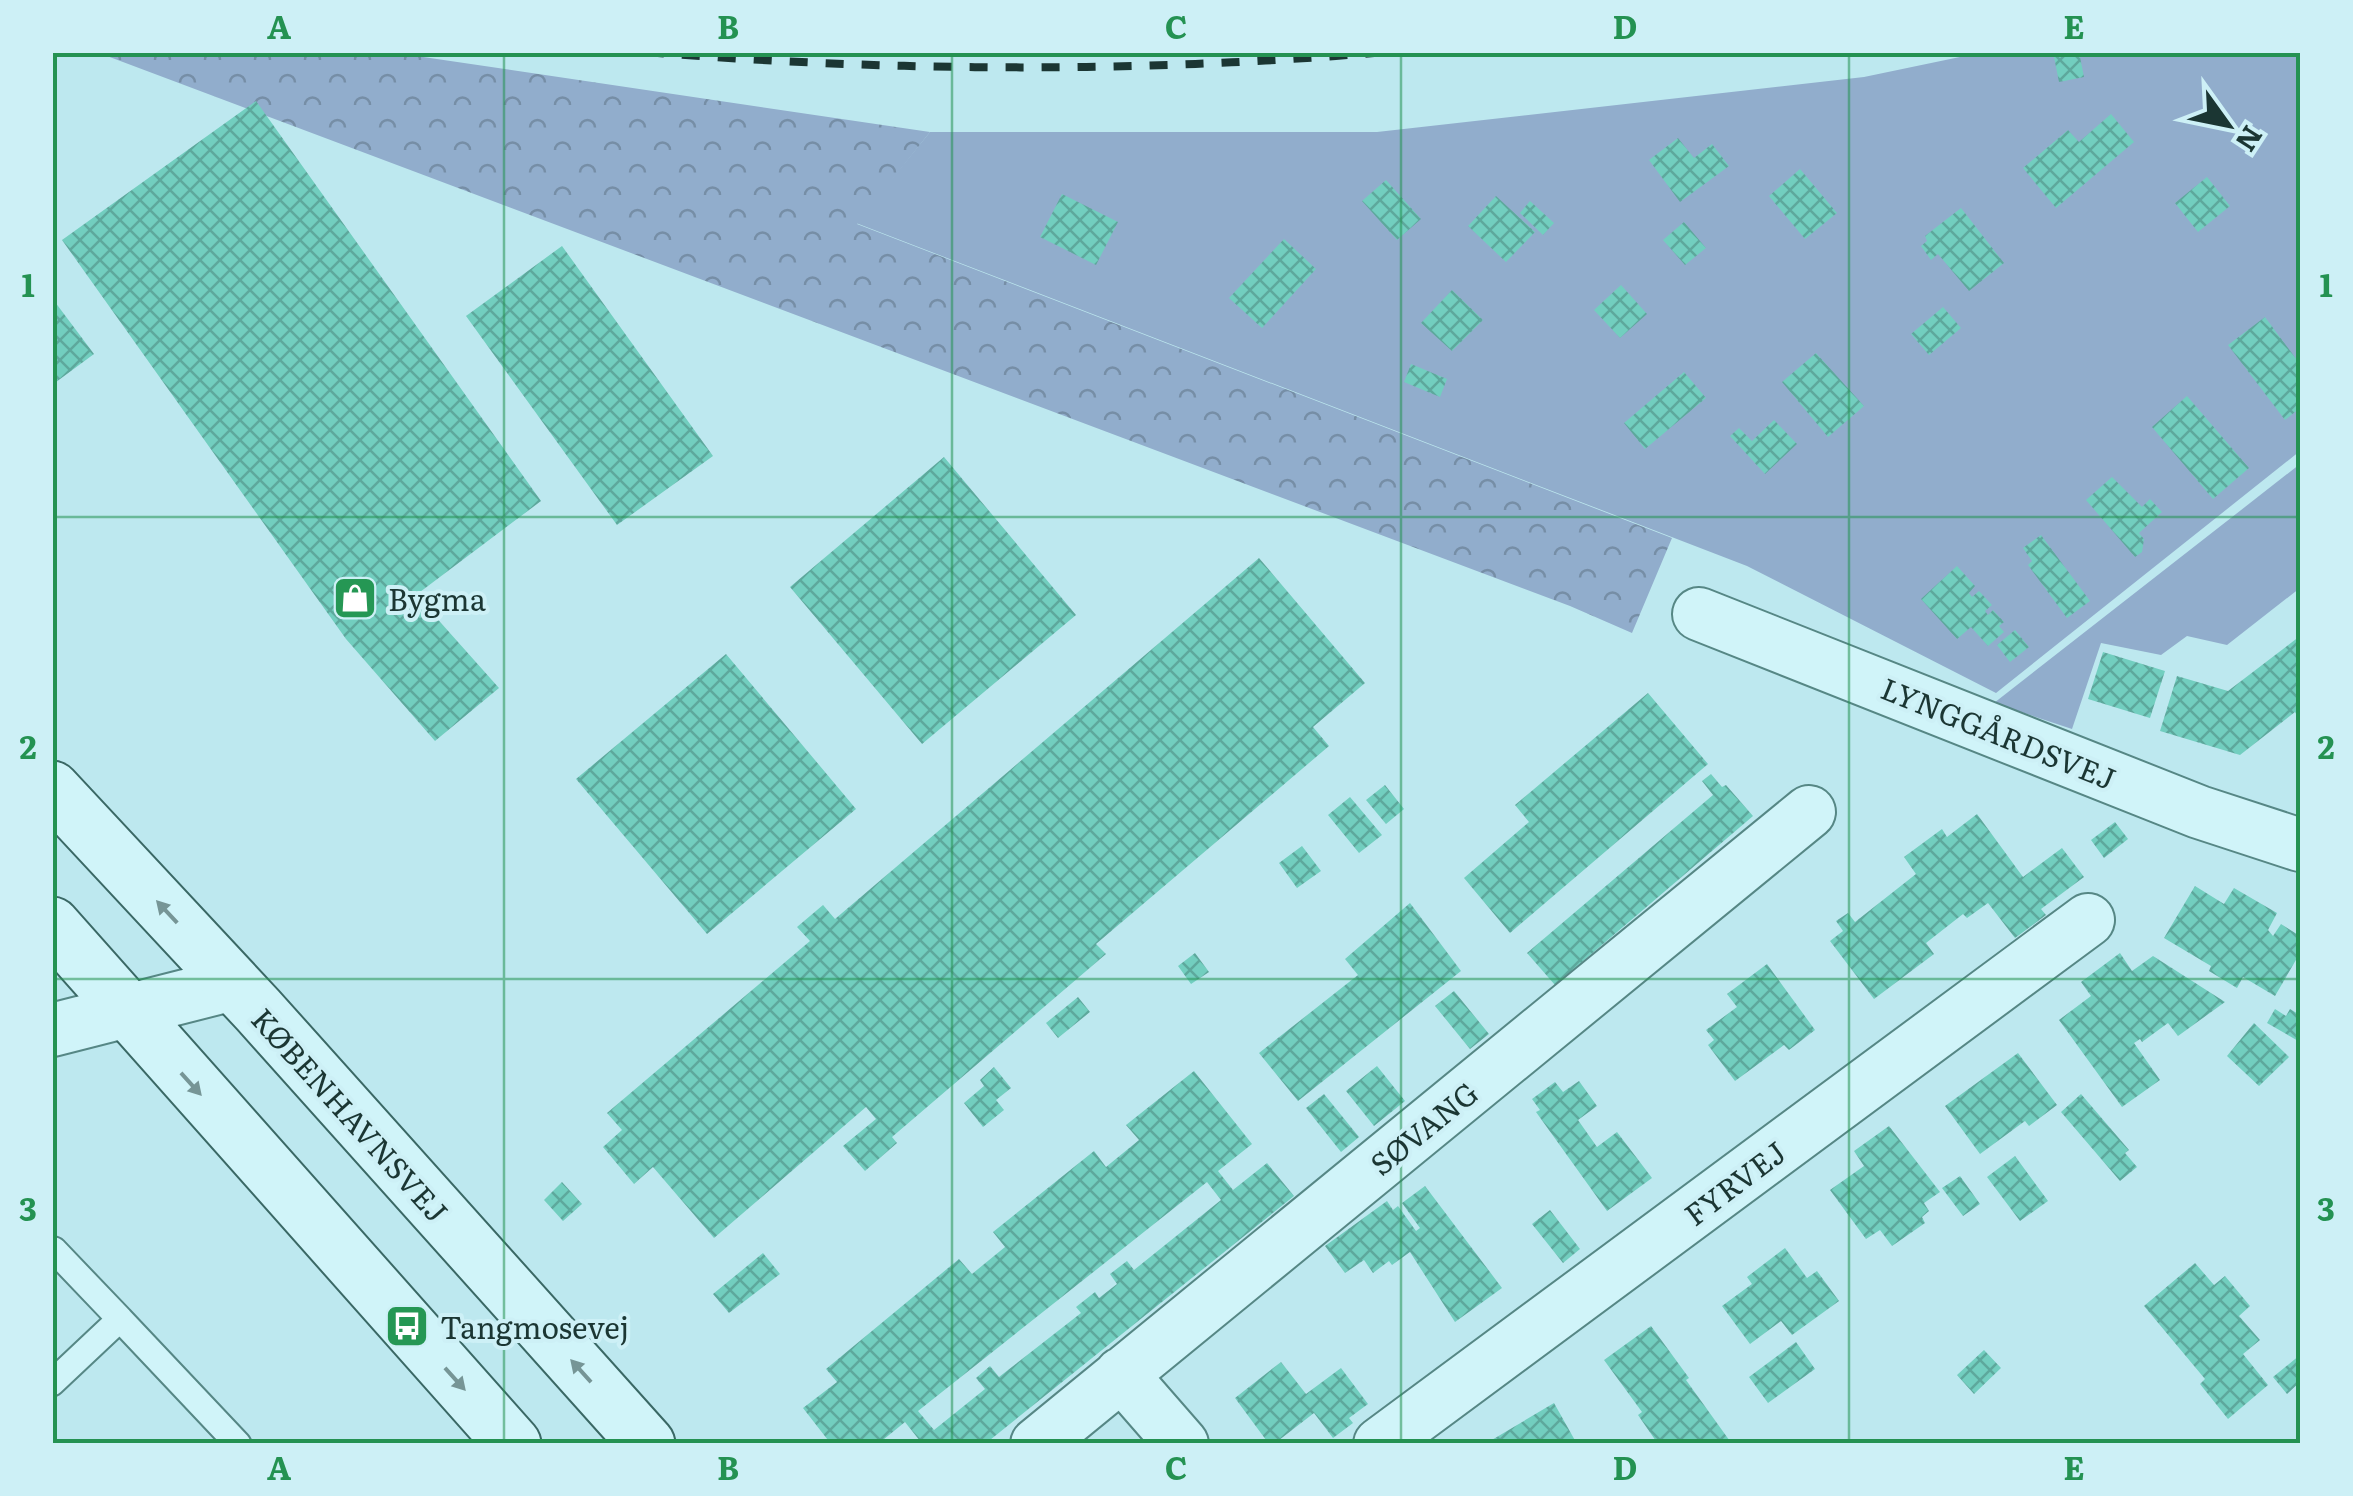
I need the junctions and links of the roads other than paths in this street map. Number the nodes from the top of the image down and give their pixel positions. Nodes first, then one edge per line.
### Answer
1 (1700, 614) dead end
2 (52, 789) edge
3 (1809, 812) dead end
4 (2300, 846) edge
5 (2088, 920) dead end
6 (52, 925) edge
7 (234, 984) junction
8 (126, 1012) junction
9 (52, 1030) edge
10 (54, 1250) edge
11 (120, 1319) junction
12 (1120, 1374) junction
13 (52, 1383) edge
14 (238, 1444) edge
15 (513, 1444) edge
16 (646, 1444) edge
17 (1038, 1444) edge
18 (1182, 1444) edge
19 (1380, 1444) edge

1 - 4 street, LYNGGÅRDSVEJ
7 -> 2 main road, KØBENHAVNSVEJ
3 - 12 street, SØVANG
5 - 19 street, FYRVEJ
6 - 8 main road
7 - 8 street
16 -> 7 main road, KØBENHAVNSVEJ
8 - 9 street
8 -> 15 main road
10 - 11 lane
11 - 13 lane
11 - 14 lane
12 - 17 street, SØVANG
12 - 18 street

